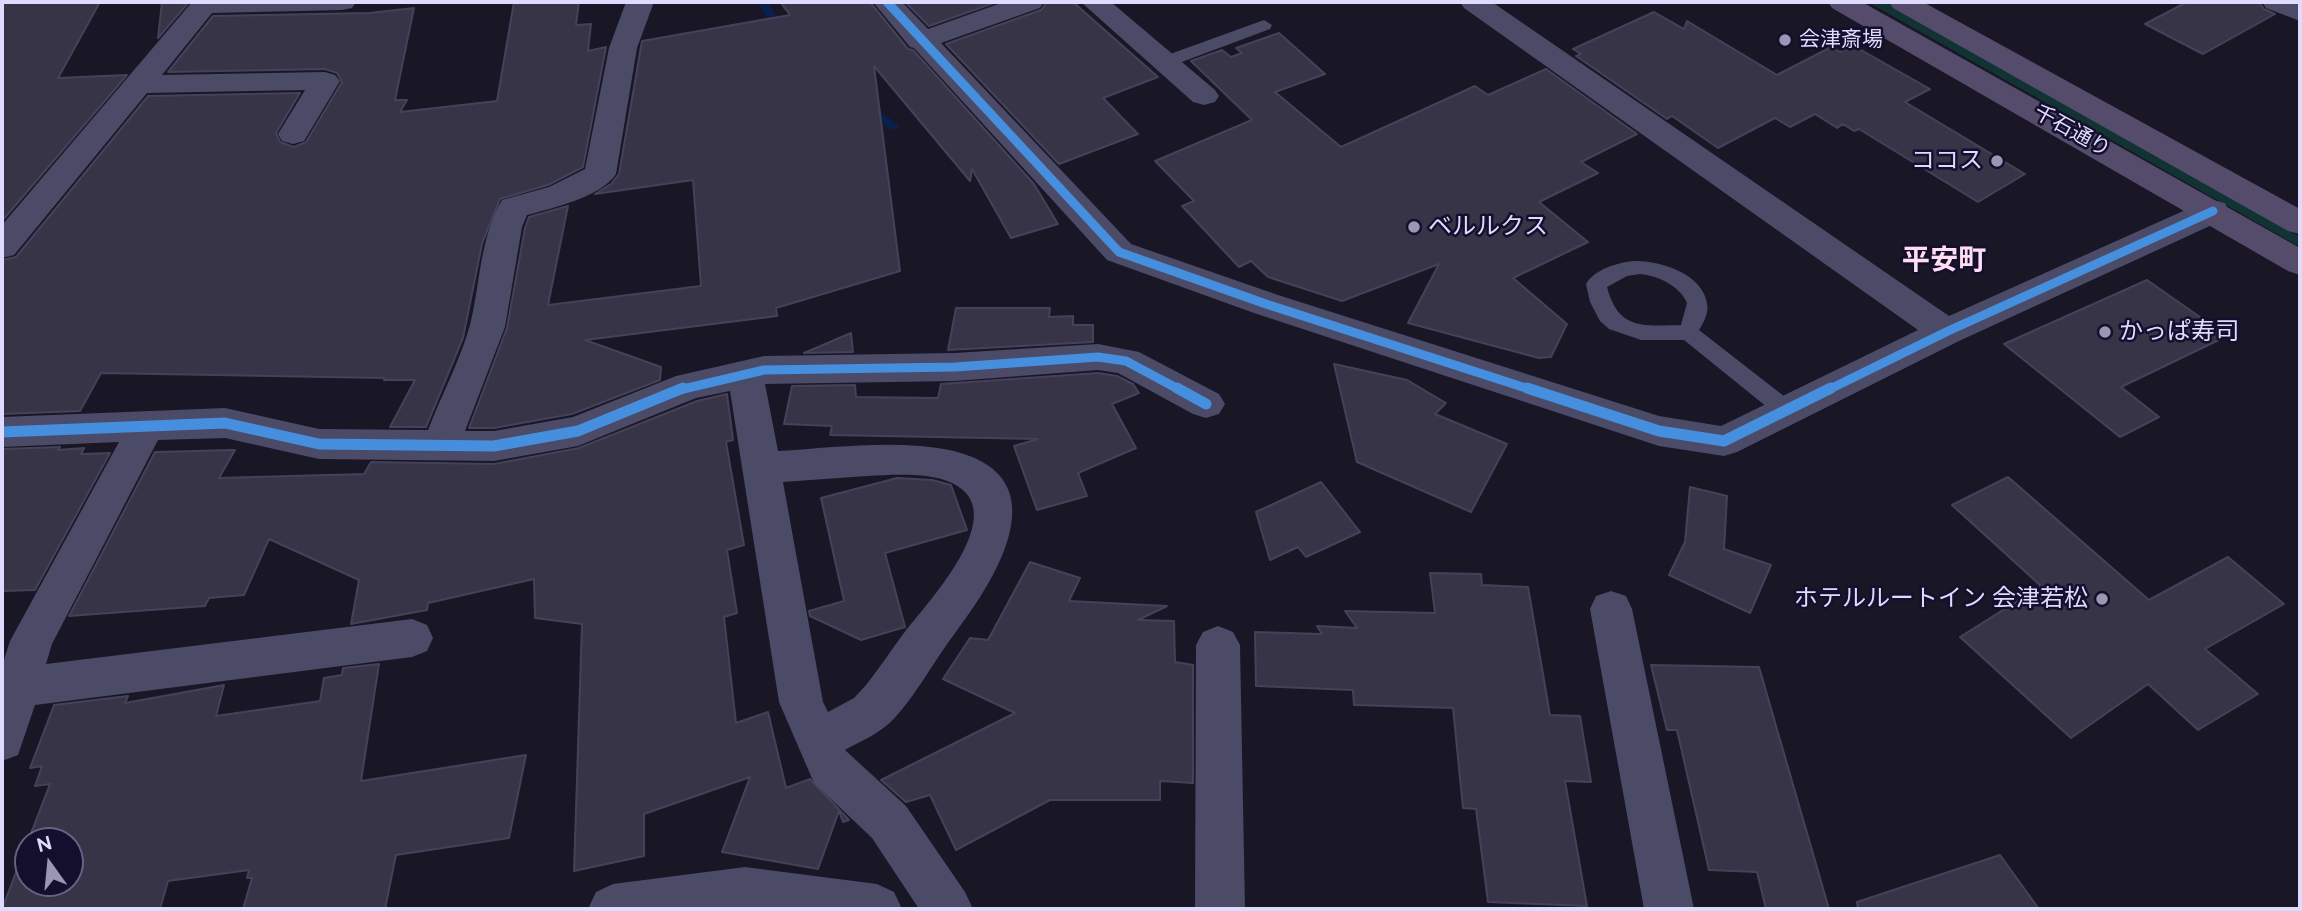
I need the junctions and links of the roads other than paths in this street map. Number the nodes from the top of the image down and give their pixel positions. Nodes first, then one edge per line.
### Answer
1 (342, 2) edge
2 (640, 2) edge
3 (887, 2) edge
4 (1030, 2) edge
5 (1095, 2) edge
6 (1474, 2) edge
7 (1842, 2) edge
8 (1903, 2) edge
9 (2276, 2) edge
10 (206, 3) edge
11 (2300, 13) edge
12 (1264, 25) dead end
13 (920, 41) junction
14 (1165, 62) junction
15 (140, 84) junction
16 (1204, 96) dead end
17 (293, 134) dead end
18 (2213, 211) junction
19 (2300, 223) edge
20 (2, 247) edge
21 (2300, 263) edge
22 (1688, 332) junction
23 (1946, 332) junction
24 (745, 373) junction
25 (1206, 404) dead end
26 (1786, 410) junction
27 (146, 427) junction
28 (2, 432) edge
29 (440, 447) junction
30 (761, 468) junction
31 (1611, 609) dead end
32 (412, 638) dead end
33 (1217, 645) dead end
34 (17, 687) junction
35 (2, 740) edge
36 (818, 740) junction
37 (613, 909) edge
38 (877, 909) edge
39 (948, 909) edge
40 (1220, 909) edge
41 (1669, 909) edge

1 - 10 street
2 - 29 street
3 - 13 street
4 - 13 street
5 - 14 street
6 - 23 street
7 - 18 main road, 千石通り
8 - 19 main road, 千石通り
9 - 11 street
10 - 15 street
12 - 14 lane
13 - 26 street
14 - 16 street
15 - 17 street
15 - 20 street
18 - 21 main road, 千石通り
18 - 23 street
22 - 22 lane
22 - 26 lane
23 - 26 street
24 - 25 street
24 - 29 street
24 - 30 street
27 - 28 street
27 - 29 street
27 - 34 street
30 - 36 street
30 - 36 street
31 - 41 street
32 - 34 street
33 - 40 street
34 - 35 street
36 - 39 street
37 - 38 street

